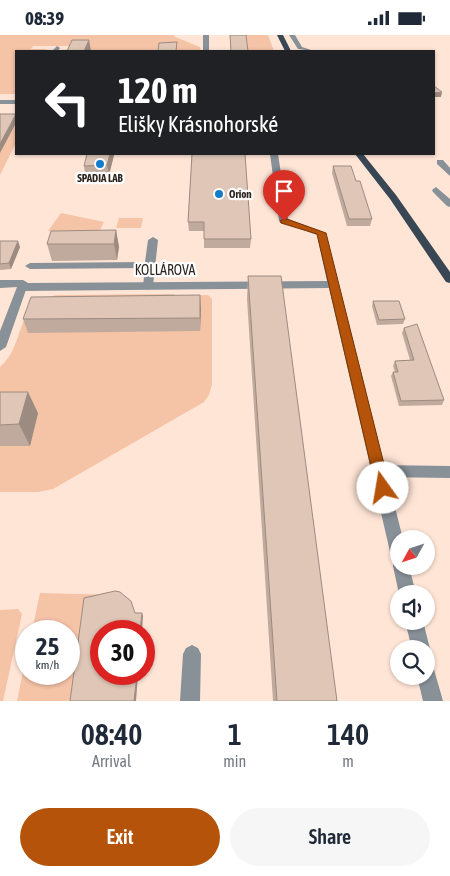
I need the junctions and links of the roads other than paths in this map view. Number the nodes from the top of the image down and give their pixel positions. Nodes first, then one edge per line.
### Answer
1 (206, 35) edge
2 (280, 35) edge
3 (292, 35) edge
4 (206, 50) edge
5 (288, 50) edge
6 (308, 50) edge
7 (0, 102) edge
8 (15, 102) edge
9 (274, 155) edge
10 (361, 155) edge
11 (440, 162) dead end
12 (450, 173) edge
13 (450, 197) edge
14 (450, 204) edge
15 (153, 240) dead end
16 (150, 265) junction
17 (30, 266) dead end
18 (450, 280) edge
19 (0, 284) edge
20 (334, 284) junction
21 (148, 286) junction
22 (22, 287) junction
23 (0, 347) edge
24 (379, 471) junction
25 (450, 472) edge
26 (393, 530) edge
27 (192, 654) dead end
28 (429, 685) edge
29 (190, 701) edge
30 (433, 701) edge

1 - 4 street
2 - 5 main road
3 - 6 street
7 - 8 street
9 - 20 street
10 - 18 main road
11 - 12 street
13 - 14 street
15 - 16 street
16 - 17 street
16 - 21 street
19 - 22 street, KOLLÁROVA
20 - 21 street, KOLLÁROVA
20 - 24 street
21 - 22 street, KOLLÁROVA
22 - 23 street
24 - 25 street
24 - 26 street
27 - 29 street
28 - 30 street

